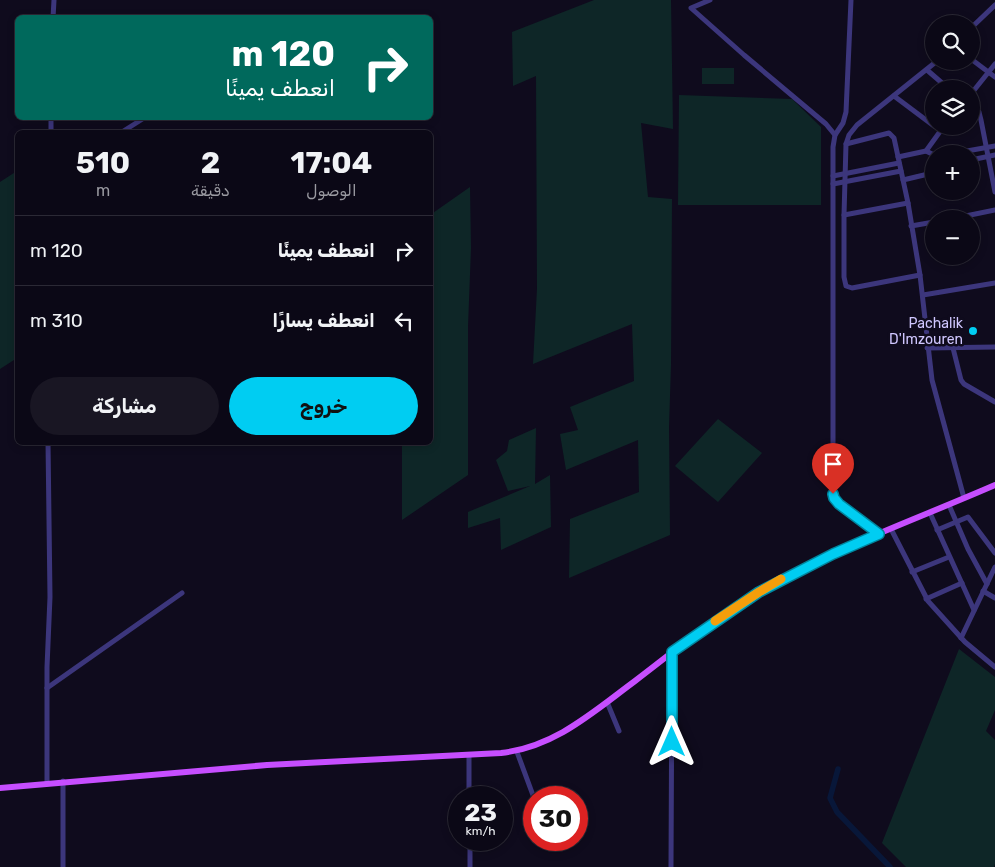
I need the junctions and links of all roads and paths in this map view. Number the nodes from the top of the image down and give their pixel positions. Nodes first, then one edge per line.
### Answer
1 (54, 0) edge
2 (710, 0) edge
3 (851, 0) edge
4 (995, 5) edge
5 (53, 15) edge
6 (980, 19) edge
7 (995, 64) edge
8 (980, 65) edge
9 (927, 70) joint
10 (989, 71) junction
11 (995, 77) edge
12 (939, 80) edge
13 (980, 82) edge
14 (894, 96) junction
15 (980, 115) edge
16 (925, 119) edge
17 (141, 120) edge
18 (125, 130) edge
19 (835, 135) junction
20 (846, 144) junction
21 (995, 146) edge
22 (986, 148) junction
23 (980, 149) edge
24 (925, 151) edge
25 (995, 155) edge
26 (988, 156) junction
27 (980, 158) edge
28 (899, 160) junction
29 (901, 171) junction
30 (925, 174) edge
31 (844, 175) junction
32 (833, 176) junction
33 (903, 180) junction
34 (844, 182) junction
35 (833, 184) junction
36 (995, 192) edge
37 (908, 202) junction
38 (995, 210) edge
39 (980, 213) edge
40 (844, 215) junction
41 (925, 224) edge
42 (911, 226) junction
43 (920, 275) junction
44 (995, 283) edge
45 (923, 295) junction
46 (995, 347) edge
47 (927, 348) junction
48 (953, 348) junction
49 (995, 402) edge
50 (48, 445) edge
51 (995, 485) edge
52 (964, 498) junction
53 (948, 505) junction
54 (930, 513) junction
55 (956, 522) junction
56 (891, 529) junction
57 (937, 530) junction
58 (879, 534) junction
59 (995, 553) edge
60 (949, 557) junction
61 (995, 567) edge
62 (912, 572) junction
63 (962, 583) junction
64 (987, 584) junction
65 (984, 590) junction
66 (182, 594) dead end
67 (995, 598) edge
68 (926, 599) junction
69 (974, 610) junction
70 (961, 638) junction
71 (672, 652) junction
72 (995, 667) edge
73 (47, 688) junction
74 (607, 702) junction
75 (619, 731) dead end
76 (517, 752) junction
77 (469, 756) junction
78 (63, 781) junction
79 (47, 783) junction
80 (469, 786) edge
81 (530, 786) edge
82 (0, 788) edge
83 (470, 851) edge
84 (63, 867) edge
85 (470, 867) edge
86 (671, 867) edge

1 - 5 street
2 - 19 street
3 - 19 street
4 - 6 street
7 - 10 street
8 - 10 street
9 - 12 street
9 - 14 street
10 - 11 street
10 - 13 street
14 - 16 street
14 - 20 street
15 - 22 street
17 - 18 street
19 - 32 street
20 - 28 street
20 - 31 street
21 - 22 street
22 - 23 street
22 - 26 street
24 - 28 street
25 - 26 street
26 - 27 street
26 - 36 street
28 - 29 street
28 - 31 street
29 - 33 street
29 - 34 street
30 - 33 street
31 - 32 street
31 - 34 street
32 - 35 street
33 - 37 street
34 - 35 street
34 - 40 street
35 - 58 street
37 - 40 street
37 - 42 street
38 - 39 street
40 - 43 street
41 - 42 street
42 - 43 street
43 - 45 street
44 - 45 street
45 - 47 street
46 - 48 street
47 - 48 street
47 - 52 street
48 - 49 street
50 - 73 street
51 - 52 main road
52 - 53 main road
53 - 54 main road
53 - 55 street
54 - 56 main road
54 - 57 street
55 - 57 street
55 - 59 street
55 - 64 street
56 - 58 main road
56 - 62 street
57 - 60 street
58 - 71 main road
60 - 62 street
60 - 63 street
61 - 64 street
62 - 68 street
63 - 68 street
63 - 69 street
64 - 65 street
65 - 67 street
65 - 69 street
66 - 73 street
68 - 70 street
69 - 70 street
70 - 72 street
71 - 74 main road
71 - 86 street
73 - 79 street
74 - 75 street
74 - 76 main road
76 - 77 main road
76 - 81 street
77 - 78 main road
77 - 80 street
78 - 79 main road
78 - 84 street
79 - 82 main road
83 - 85 street

